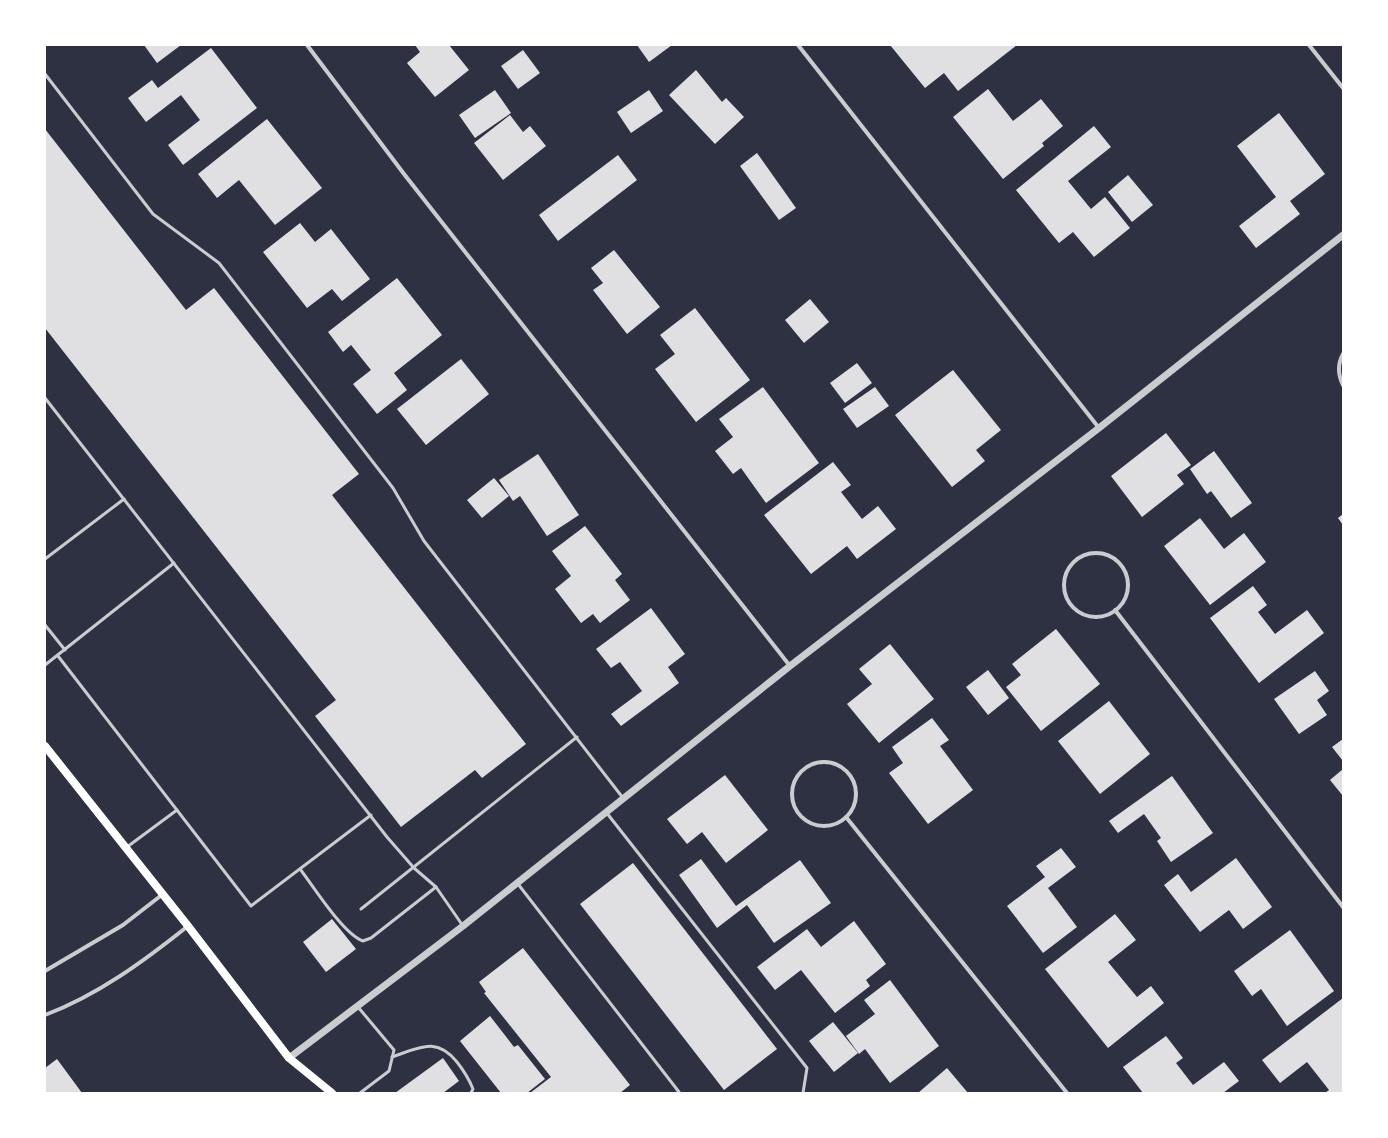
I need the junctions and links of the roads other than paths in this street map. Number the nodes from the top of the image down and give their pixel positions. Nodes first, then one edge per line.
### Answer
1 (308, 45) edge
2 (798, 45) edge
3 (1309, 45) edge
4 (45, 74) edge
5 (1343, 88) edge
6 (1343, 234) edge
7 (1343, 354) edge
8 (1343, 386) edge
9 (45, 398) edge
10 (1099, 428) junction
11 (124, 500) junction
12 (45, 559) edge
13 (174, 563) junction
14 (1115, 610) junction
15 (45, 625) edge
16 (65, 650) junction
17 (58, 656) junction
18 (45, 666) edge
19 (790, 666) junction
20 (577, 737) junction
21 (45, 746) edge
22 (624, 799) junction
23 (177, 810) junction
24 (606, 812) junction
25 (371, 815) junction
26 (846, 818) junction
27 (127, 848) junction
28 (414, 868) junction
29 (300, 869) junction
30 (518, 884) junction
31 (436, 888) junction
32 (163, 894) junction
33 (1343, 907) edge
34 (361, 909) dead end
35 (188, 926) junction
36 (464, 926) junction
37 (45, 971) edge
38 (358, 1007) junction
39 (45, 1015) edge
40 (392, 1057) junction
41 (289, 1058) junction
42 (332, 1093) edge
43 (360, 1093) edge
44 (471, 1093) edge
45 (677, 1093) edge
46 (803, 1093) edge
47 (1067, 1093) edge

1 - 19 street
2 - 10 street
3 - 5 street
4 - 20 lane
6 - 10 street
7 - 8 street
9 - 11 lane
10 - 19 street
11 - 12 lane
11 - 13 lane
13 - 16 lane
13 - 25 lane
14 - 14 street
14 - 33 street
15 - 16 lane
16 - 17 lane
17 - 18 lane
17 - 23 lane
19 - 22 street
20 - 22 lane
20 - 28 lane
21 - 27 main road
22 - 24 street
23 - 27 lane
23 - 29 lane
24 - 30 street
24 - 46 lane
25 - 28 lane
25 - 29 lane
26 - 26 street
26 - 47 street
27 - 32 main road
28 - 31 lane
28 - 34 lane
29 - 31 lane
30 - 36 street
30 - 45 lane
31 - 36 lane
32 - 35 main road
32 - 37 street
35 - 39 street
35 - 41 main road
36 - 38 street
38 - 40 lane
38 - 41 street
40 - 43 lane
40 - 44 lane
41 - 42 main road

